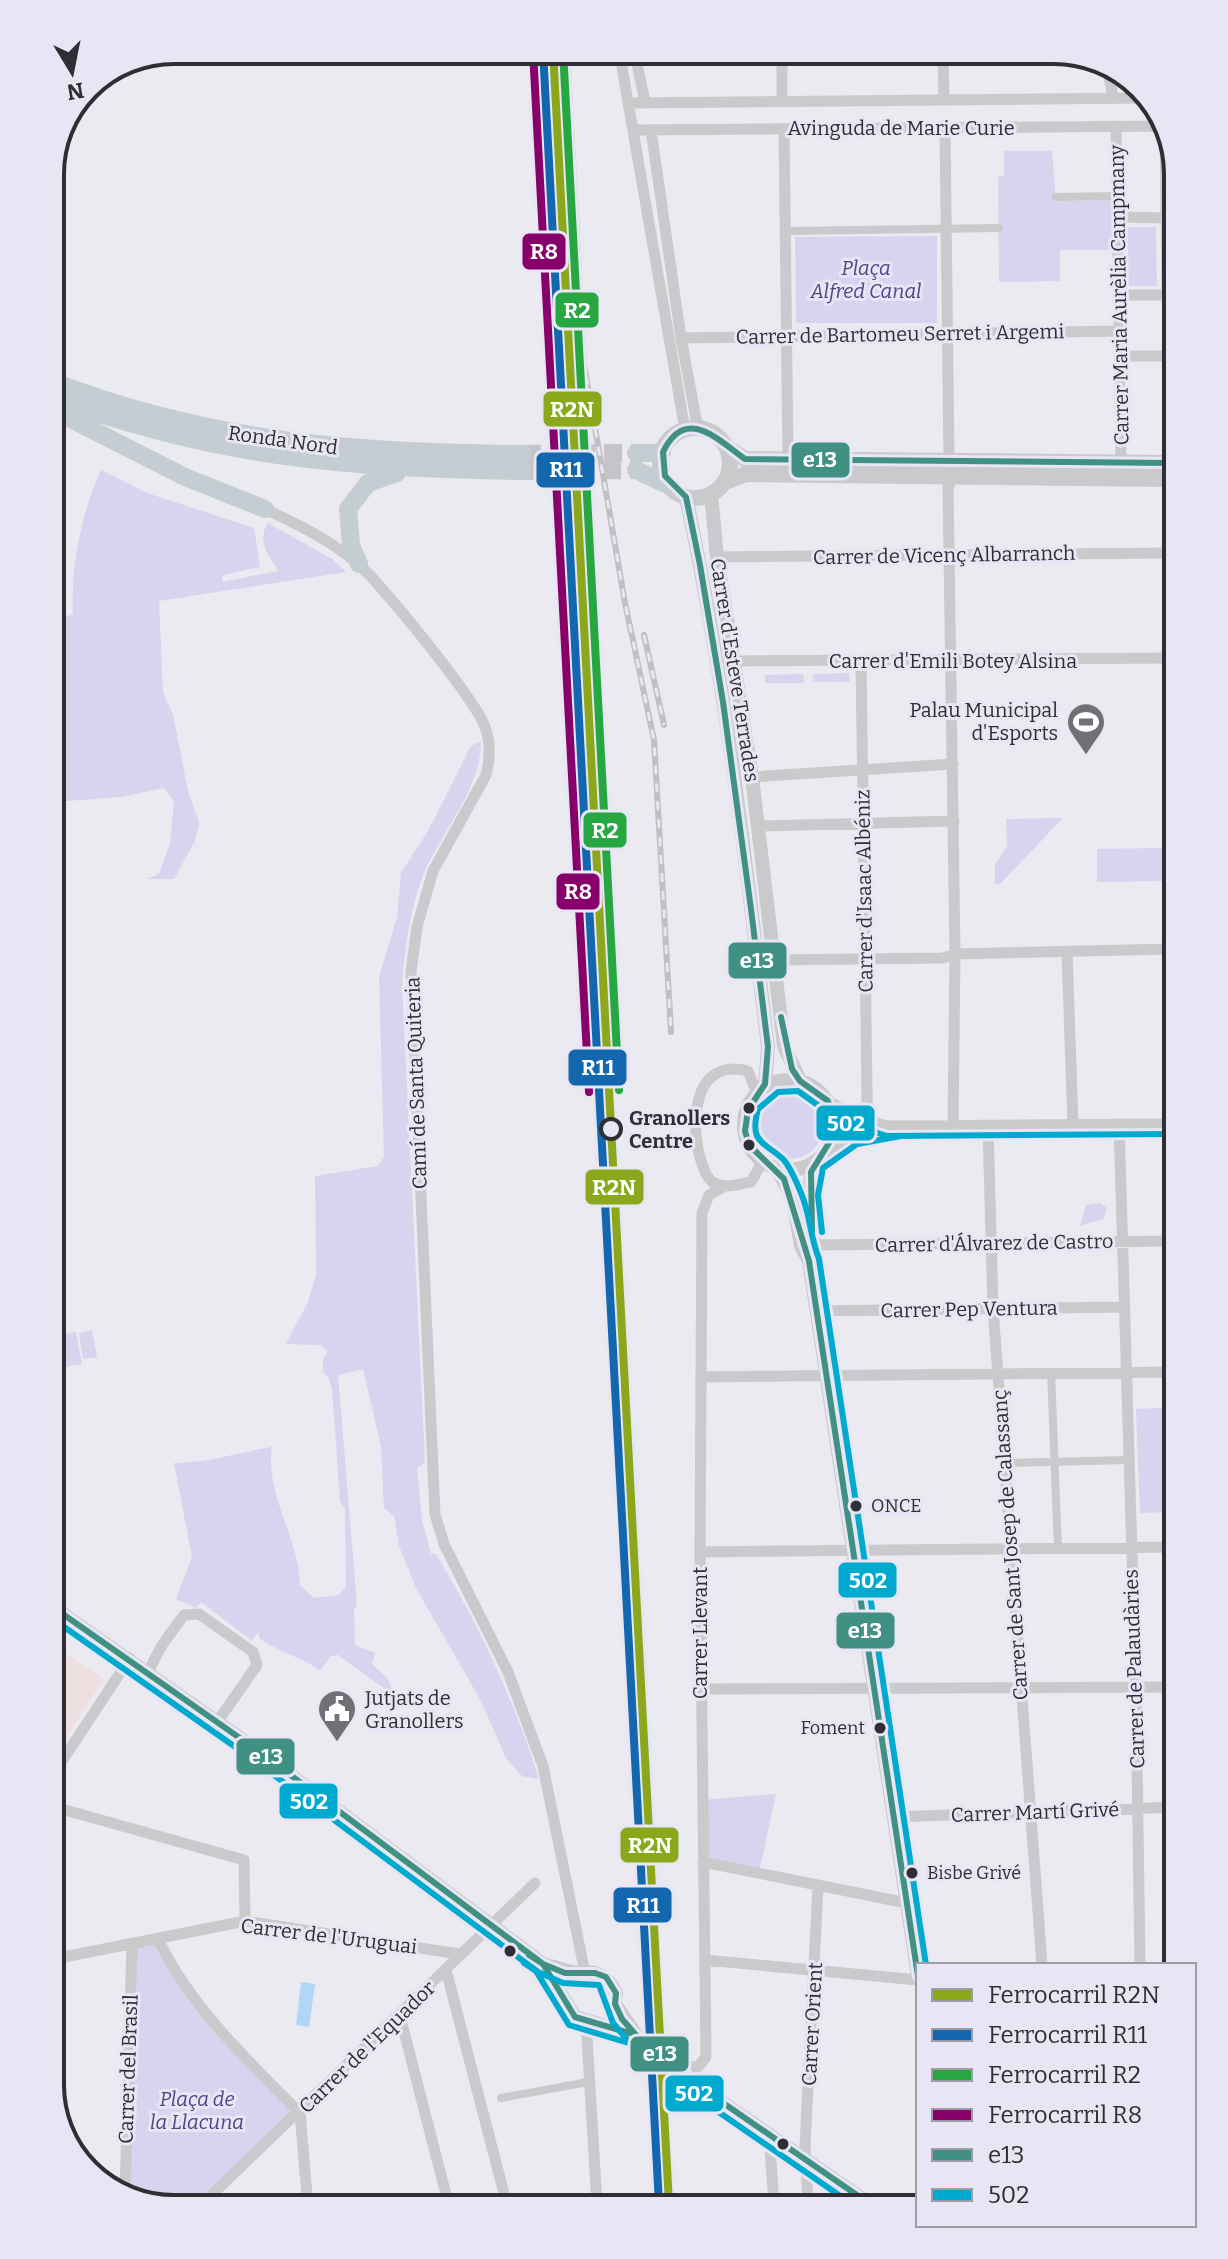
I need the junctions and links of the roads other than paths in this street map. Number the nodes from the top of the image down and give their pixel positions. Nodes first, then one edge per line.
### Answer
1 (621, 64) edge
2 (637, 64) edge
3 (782, 64) edge
4 (943, 64) edge
5 (1109, 79) edge
6 (1113, 97) junction
7 (944, 98) junction
8 (1133, 98) edge
9 (782, 99) junction
10 (645, 102) junction
11 (628, 103) junction
12 (1116, 126) junction
13 (1153, 126) edge
14 (945, 128) junction
15 (784, 129) junction
16 (633, 130) junction
17 (651, 130) junction
18 (1117, 196) junction
19 (1056, 197) dead end
20 (1117, 217) junction
21 (1164, 218) edge
22 (999, 228) dead end
23 (946, 229) junction
24 (786, 231) junction
25 (1120, 295) junction
26 (1164, 295) edge
27 (1119, 331) junction
28 (946, 333) junction
29 (787, 336) junction
30 (681, 338) junction
31 (1120, 356) junction
32 (1164, 356) edge
33 (64, 385) edge
34 (64, 401) edge
35 (64, 416) edge
36 (692, 429) junction
37 (726, 447) junction
38 (662, 453) junction
39 (788, 459) junction
40 (1121, 463) junction
41 (1164, 463) edge
42 (415, 469) junction
43 (951, 469) junction
44 (1164, 479) edge
45 (725, 482) junction
46 (668, 485) junction
47 (711, 494) junction
48 (686, 497) junction
49 (265, 509) joint
50 (1164, 553) edge
51 (951, 556) junction
52 (717, 557) junction
53 (359, 564) junction
54 (1164, 658) edge
55 (734, 661) junction
56 (861, 661) junction
57 (953, 662) junction
58 (953, 764) junction
59 (862, 772) junction
60 (752, 777) junction
61 (954, 821) junction
62 (864, 823) junction
63 (758, 826) junction
64 (1164, 949) edge
65 (1067, 952) junction
66 (955, 954) junction
67 (866, 958) junction
68 (773, 960) junction
69 (800, 1081) junction
70 (761, 1090) junction
71 (828, 1101) junction
72 (857, 1117) junction
73 (1119, 1124) junction
74 (1164, 1124) edge
75 (988, 1125) junction
76 (1073, 1125) junction
77 (888, 1126) junction
78 (953, 1126) junction
79 (826, 1151) junction
80 (814, 1162) junction
81 (769, 1164) junction
82 (725, 1186) junction
83 (1123, 1241) junction
84 (1164, 1241) edge
85 (991, 1243) junction
86 (814, 1245) junction
87 (809, 1261) junction
88 (1122, 1307) junction
89 (993, 1309) junction
90 (816, 1311) junction
91 (1164, 1372) edge
92 (1051, 1373) junction
93 (1124, 1373) junction
94 (998, 1374) junction
95 (826, 1375) junction
96 (701, 1377) junction
97 (1128, 1460) junction
98 (1054, 1462) junction
99 (1005, 1463) junction
100 (1164, 1547) edge
101 (1012, 1548) junction
102 (1058, 1548) junction
103 (1131, 1548) junction
104 (852, 1551) junction
105 (700, 1552) junction
106 (64, 1615) edge
107 (130, 1658) junction
108 (148, 1672) junction
109 (1164, 1687) edge
110 (874, 1688) junction
111 (1136, 1688) junction
112 (700, 1689) junction
113 (1021, 1690) junction
114 (218, 1721) junction
115 (64, 1758) edge
116 (1164, 1807) edge
117 (1138, 1808) junction
118 (64, 1810) edge
119 (1032, 1811) junction
120 (894, 1817) junction
121 (703, 1862) junction
122 (535, 1883) dead end
123 (818, 1886) junction
124 (907, 1903) junction
125 (245, 1921) junction
126 (489, 1926) junction
127 (158, 1939) junction
128 (132, 1943) junction
129 (459, 1954) junction
130 (64, 1957) edge
131 (705, 1960) junction
132 (1042, 1963) edge
133 (1140, 1963) edge
134 (543, 1964) junction
135 (916, 1964) edge
136 (446, 1970) junction
137 (814, 1971) junction
138 (582, 1973) junction
139 (916, 1978) edge
140 (564, 1999) junction
141 (615, 2004) junction
142 (400, 2016) junction
143 (592, 2022) junction
144 (641, 2038) junction
145 (686, 2069) junction
146 (588, 2082) junction
147 (491, 2100) junction
148 (300, 2113) junction
149 (769, 2136) junction
150 (807, 2162) junction
151 (125, 2184) edge
152 (212, 2195) edge
153 (307, 2195) edge
154 (446, 2195) edge
155 (505, 2195) edge
156 (596, 2195) edge
157 (773, 2195) edge
158 (808, 2195) edge
159 (856, 2195) edge

1 - 11 street
2 - 10 street
3 - 9 street
4 - 7 street
5 - 6 street
6 - 7 street, Avinguda de Marie Curie
6 - 8 street, Avinguda de Marie Curie
7 - 9 street, Avinguda de Marie Curie
9 - 10 street, Avinguda de Marie Curie
10 - 11 street
11 - 16 street
12 - 13 street, Avinguda de Marie Curie
12 - 14 street, Avinguda de Marie Curie
12 - 18 street, Carrer Maria Aurèlia Campmany
14 - 15 street, Avinguda de Marie Curie
14 - 23 street
15 - 17 street, Avinguda de Marie Curie
15 - 24 street
16 - 17 street, Avinguda de Marie Curie
16 - 36 street
17 - 30 street
18 - 19 street
18 - 20 street, Carrer Maria Aurèlia Campmany
20 - 21 street
20 - 25 street, Carrer Maria Aurèlia Campmany
22 - 23 street
23 - 24 street
23 - 28 street
24 - 29 street
25 - 26 street
25 - 27 street, Carrer Maria Aurèlia Campmany
27 - 28 street, Carrer de Bartomeu Serret i Argemi
27 - 31 street, Carrer Maria Aurèlia Campmany
28 - 29 street, Carrer de Bartomeu Serret i Argemi
28 - 43 street
29 - 30 street, Carrer de Bartomeu Serret i Argemi
29 - 39 street
30 - 36 street
31 - 32 street
31 - 40 street, Carrer Maria Aurèlia Campmany
33 - 42 highway, Ronda Nord
34 - 42 highway, Ronda Nord
35 - 49 highway
36 - 37 main road
36 - 38 main road
37 - 39 main road
37 - 45 main road
38 - 46 main road
38 - 46 highway
39 - 43 main road
40 - 41 main road
40 - 43 main road
42 - 53 highway
43 - 44 main road
43 - 45 main road
43 - 51 street
45 - 47 main road
46 - 48 main road
47 - 48 main road
47 - 52 street, Carrer d'Esteve Terrades
48 - 70 street, Carrer d'Esteve Terrades
49 - 53 street, Camí de Santa Quiteria
50 - 51 street, Carrer de Vicenç Albarranch
51 - 52 street, Carrer de Vicenç Albarranch
51 - 57 street
52 - 55 street, Carrer d'Esteve Terrades
53 - 138 street, Camí de Santa Quiteria
54 - 57 street, Carrer d'Emili Botey Alsina
55 - 56 street, Carrer d'Emili Botey Alsina
55 - 60 street, Carrer d'Esteve Terrades
56 - 57 street, Carrer d'Emili Botey Alsina
56 - 59 street, Carrer d'Isaac Albéniz
57 - 58 street
58 - 59 street
58 - 61 street
59 - 60 street
59 - 62 street, Carrer d'Isaac Albéniz
60 - 63 street, Carrer d'Esteve Terrades
61 - 62 street
61 - 66 street
62 - 63 street
62 - 67 street, Carrer d'Isaac Albéniz
63 - 68 street, Carrer d'Esteve Terrades
64 - 65 street
65 - 66 street
65 - 76 street
66 - 67 street
66 - 78 street
67 - 68 street
67 - 72 street, Carrer d'Isaac Albéniz
68 - 69 street, Carrer d'Esteve Terrades
69 - 70 street
69 - 71 street
70 - 81 street
70 - 82 street
71 - 72 street
71 - 79 street
72 - 77 street
73 - 74 street
73 - 76 street
73 - 83 street, Carrer de Palaudàries
75 - 76 street
75 - 78 street
75 - 85 street, Carrer de Sant Josep de Calassanç
77 - 78 street
77 - 79 street
79 - 80 street
80 - 81 street
80 - 86 street
81 - 82 street, Carrer Llevant
81 - 87 street
82 - 96 street, Carrer Llevant
83 - 84 street, Carrer d'Álvarez de Castro
83 - 85 street, Carrer d'Álvarez de Castro
83 - 88 street, Carrer de Palaudàries
85 - 86 street, Carrer d'Álvarez de Castro
85 - 89 street, Carrer de Sant Josep de Calassanç
86 - 87 street
87 - 90 street
88 - 89 street, Carrer Pep Ventura
88 - 93 street, Carrer de Palaudàries
89 - 90 street, Carrer Pep Ventura
89 - 94 street, Carrer de Sant Josep de Calassanç
90 - 95 street
91 - 93 street
92 - 93 street
92 - 94 street
92 - 98 street
93 - 97 street, Carrer de Palaudàries
94 - 95 street
94 - 99 street, Carrer de Sant Josep de Calassanç
95 - 96 street
95 - 104 street
96 - 105 street, Carrer Llevant
97 - 98 street
97 - 103 street, Carrer de Palaudàries
98 - 99 street
98 - 102 street
99 - 101 street, Carrer de Sant Josep de Calassanç
100 - 103 street
101 - 102 street
101 - 104 street
101 - 113 street, Carrer de Sant Josep de Calassanç
102 - 103 street
103 - 111 street, Carrer de Palaudàries
104 - 105 street
104 - 110 street
105 - 112 street, Carrer Llevant
106 - 107 street
107 - 108 street
107 - 115 street
108 - 114 street
108 - 114 street
109 - 111 street
110 - 112 street
110 - 113 street
110 - 120 street
111 - 113 street
111 - 117 street, Carrer de Palaudàries
112 - 121 street, Carrer Llevant
113 - 119 street, Carrer de Sant Josep de Calassanç
114 - 126 street
116 - 117 street, Carrer Martí Grivé
117 - 119 street, Carrer Martí Grivé
117 - 133 street, Carrer de Palaudàries
118 - 125 street
119 - 120 street, Carrer Martí Grivé
119 - 132 street, Carrer de Sant Josep de Calassanç
120 - 124 street
121 - 123 street
121 - 131 street, Carrer Llevant
122 - 126 street, Carrer de l'Equador
123 - 124 street
123 - 137 street, Carrer Orient
124 - 135 street
125 - 127 street, Carrer de l'Uruguai
125 - 129 street, Carrer de l'Uruguai
126 - 129 street, Carrer de l'Equador
126 - 134 street
127 - 128 street, Carrer de l'Uruguai
127 - 148 street
128 - 130 street, Carrer de l'Uruguai
128 - 151 street, Carrer del Brasil
129 - 136 street, Carrer de l'Equador
131 - 137 street
131 - 145 street, Carrer Llevant
134 - 138 street
134 - 140 street
136 - 142 street, Carrer de l'Equador
136 - 147 street
137 - 139 street
137 - 150 street, Carrer Orient
138 - 140 street
138 - 141 street
140 - 143 street
141 - 143 street
141 - 144 street
142 - 148 street, Carrer de l'Equador
142 - 154 street
143 - 144 street
143 - 146 street
144 - 145 street
145 - 149 street
146 - 147 street
146 - 156 street
147 - 155 street
148 - 152 street, Carrer de l'Equador
148 - 153 street
149 - 150 street
149 - 157 street
150 - 158 street, Carrer Orient
150 - 159 street

